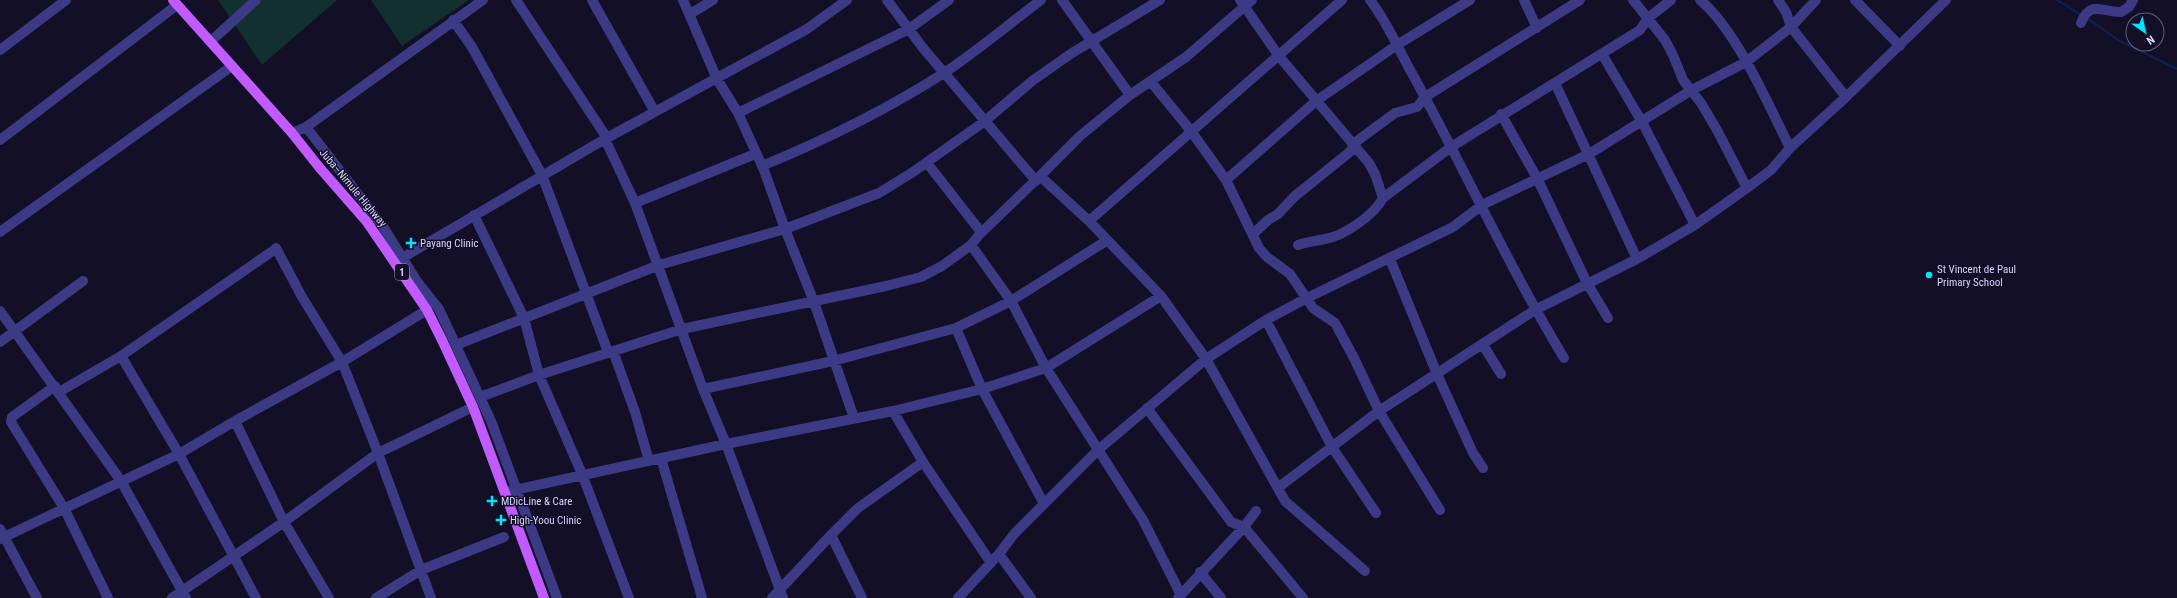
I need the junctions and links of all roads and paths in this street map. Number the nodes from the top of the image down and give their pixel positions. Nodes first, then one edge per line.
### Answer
1 (66, 0) edge
2 (256, 0) edge
3 (483, 0) edge
4 (516, 0) edge
5 (592, 0) edge
6 (683, 0) edge
7 (713, 0) edge
8 (847, 0) edge
9 (887, 0) edge
10 (949, 0) edge
11 (1041, 0) edge
12 (1062, 0) edge
13 (1160, 0) edge
14 (1342, 0) edge
15 (1370, 0) edge
16 (1470, 0) edge
17 (1524, 0) edge
18 (1580, 0) edge
19 (1633, 0) edge
20 (1671, 0) edge
21 (1700, 0) edge
22 (1778, 0) edge
23 (1816, 0) edge
24 (1855, 0) edge
25 (1946, 0) edge
26 (2133, 0) edge
27 (1246, 2) edge
28 (175, 3) edge
29 (690, 14) junction
30 (1648, 18) junction
31 (453, 20) junction
32 (2081, 23) dead end
33 (1791, 27) junction
34 (1537, 28) junction
35 (909, 29) junction
36 (1093, 41) junction
37 (210, 42) junction
38 (1397, 45) junction
39 (1900, 46) junction
40 (0, 50) edge
41 (1602, 54) junction
42 (1278, 55) junction
43 (1746, 62) junction
44 (232, 66) junction
45 (944, 73) junction
46 (717, 79) junction
47 (1151, 82) junction
48 (1556, 83) junction
49 (1690, 91) junction
50 (1130, 95) junction
51 (1425, 97) junction
52 (1846, 97) junction
53 (1316, 101) junction
54 (656, 112) junction
55 (738, 114) junction
56 (1501, 114) junction
57 (985, 121) junction
58 (1642, 122) junction
59 (306, 127) junction
60 (1191, 131) junction
61 (292, 133) junction
62 (606, 139) junction
63 (0, 140) edge
64 (1353, 144) junction
65 (1451, 147) junction
66 (1790, 148) junction
67 (755, 154) junction
68 (1590, 154) junction
69 (927, 162) junction
70 (762, 166) junction
71 (542, 175) junction
72 (1038, 178) junction
73 (1537, 178) junction
74 (1226, 180) junction
75 (1747, 188) junction
76 (1383, 198) junction
77 (635, 203) junction
78 (1482, 205) junction
79 (474, 215) junction
80 (1089, 221) junction
81 (1695, 225) junction
82 (785, 229) junction
83 (0, 232) edge
84 (981, 232) junction
85 (1253, 234) junction
86 (1106, 241) junction
87 (971, 245) junction
88 (1298, 245) dead end
89 (402, 258) junction
90 (1390, 259) junction
91 (1637, 259) junction
92 (659, 264) junction
93 (83, 281) dead end
94 (1587, 283) junction
95 (584, 293) junction
96 (1161, 296) junction
97 (1305, 299) junction
98 (1010, 301) junction
99 (814, 302) junction
100 (0, 310) edge
101 (426, 310) junction
102 (1535, 310) junction
103 (524, 318) junction
104 (1608, 318) dead end
105 (1266, 320) junction
106 (956, 328) junction
107 (682, 329) junction
108 (16, 330) junction
109 (0, 342) edge
110 (456, 345) junction
111 (1483, 345) junction
112 (610, 352) junction
113 (121, 356) junction
114 (1564, 358) dead end
115 (1206, 359) junction
116 (833, 361) junction
117 (342, 362) junction
118 (1046, 368) junction
119 (1437, 374) junction
120 (1501, 374) dead end
121 (539, 375) junction
122 (57, 389) junction
123 (703, 389) junction
124 (982, 389) junction
125 (480, 397) junction
126 (472, 407) junction
127 (1147, 408) junction
128 (893, 411) junction
129 (1379, 411) junction
130 (854, 418) junction
131 (235, 421) junction
132 (726, 444) junction
133 (1332, 447) junction
134 (1098, 450) junction
135 (378, 453) junction
136 (179, 454) junction
137 (661, 458) junction
138 (649, 461) junction
139 (922, 462) junction
140 (1483, 468) dead end
141 (582, 474) junction
142 (121, 481) junction
143 (1279, 487) junction
144 (517, 488) junction
145 (505, 492) junction
146 (1044, 504) junction
147 (64, 508) junction
148 (1440, 510) dead end
149 (1256, 511) dead end
150 (1376, 513) dead end
151 (284, 522) junction
152 (1244, 527) junction
153 (1, 535) edge
154 (831, 536) junction
155 (504, 537) dead end
156 (999, 554) junction
157 (234, 558) junction
158 (990, 563) junction
159 (421, 570) junction
160 (1365, 571) dead end
161 (1200, 572) junction
162 (184, 595) edge
163 (778, 596) edge
164 (1180, 597) edge
165 (37, 598) edge
166 (108, 598) edge
167 (172, 598) edge
168 (258, 598) edge
169 (329, 598) edge
170 (376, 598) edge
171 (431, 598) edge
172 (544, 598) edge
173 (557, 598) edge
174 (629, 598) edge
175 (702, 598) edge
176 (862, 598) edge
177 (958, 598) edge
178 (1031, 598) edge
179 (1221, 598) edge
180 (1302, 598) edge

1 - 40 street
2 - 37 street
3 - 31 street
4 - 62 street
5 - 54 street
6 - 29 street
7 - 29 street
8 - 46 street
9 - 35 street
10 - 35 street
11 - 45 street
12 - 36 street
13 - 36 street
14 - 42 street
15 - 38 street
16 - 38 street
17 - 34 street
18 - 34 street
19 - 30 street
20 - 30 street
21 - 43 street
22 - 33 street
23 - 33 street
24 - 39 street
25 - 39 street
26 - 32 street
27 - 42 street
27 - 47 street
28 - 37 main road, Juba–Nimule Highway / 1
28 - 63 street
29 - 46 street
30 - 41 street
30 - 49 street
31 - 59 street
31 - 71 street
33 - 43 street
33 - 52 street
34 - 51 street
35 - 45 street
35 - 55 street
36 - 50 street
36 - 57 street
37 - 44 main road, Juba–Nimule Highway / 1
38 - 51 street
38 - 53 street
39 - 52 street
41 - 48 street
41 - 58 street
42 - 53 street
42 - 60 street
43 - 49 street
43 - 66 street
44 - 61 main road, Juba–Nimule Highway / 1
44 - 83 street
45 - 57 street
45 - 70 street
46 - 54 street
46 - 55 street
47 - 50 street
47 - 60 street
48 - 56 street
48 - 68 street
49 - 58 street
49 - 75 street
50 - 72 street
51 - 64 street
51 - 65 street
52 - 66 street
53 - 64 street
53 - 74 street
54 - 62 street
55 - 67 street
56 - 65 street
56 - 73 street
57 - 69 street
57 - 72 street
58 - 68 street
58 - 81 street
59 - 61 street
59 - 89 street
60 - 74 street
60 - 80 street
61 - 101 main road, Juba–Nimule Highway / 1
62 - 71 street
62 - 77 street
64 - 76 street
64 - 85 street
65 - 76 street
65 - 78 street
66 - 75 street
67 - 70 street
67 - 77 street
68 - 73 street
68 - 91 street
69 - 82 street
69 - 84 street
70 - 82 street
71 - 79 street
71 - 95 street
72 - 80 street
72 - 84 street
73 - 78 street
73 - 94 street
74 - 85 street
75 - 81 street
76 - 88 street
77 - 92 street
78 - 90 street
78 - 102 street
79 - 89 street
79 - 103 street
80 - 86 street
81 - 91 street
82 - 92 street
82 - 99 street
84 - 87 street
85 - 97 street
86 - 96 street
86 - 98 street
87 - 98 street
87 - 99 street
89 - 110 street
90 - 97 street
90 - 119 street
91 - 94 street
92 - 95 street
92 - 107 street
93 - 108 street
94 - 102 street
94 - 104 street
95 - 103 street
95 - 112 street
96 - 115 street
96 - 118 street
97 - 105 street
97 - 129 street
98 - 106 street
98 - 118 street
99 - 107 street
99 - 116 street
100 - 108 street
101 - 117 street
101 - 126 main road, Juba–Nimule Highway / 1
102 - 111 street
102 - 114 street
103 - 110 street
103 - 121 street
105 - 115 street
105 - 133 street
106 - 116 street
106 - 124 street
107 - 112 street
107 - 123 street
108 - 109 street
108 - 122 street
110 - 125 street
111 - 119 street
111 - 120 street
112 - 121 street
112 - 138 street
113 - 117 street
113 - 122 street
113 - 136 street
115 - 127 street
115 - 143 street
116 - 123 street
116 - 130 street
117 - 131 street
117 - 135 street
118 - 124 street
118 - 134 street
119 - 129 street
119 - 140 street
121 - 125 street
121 - 141 street
122 - 142 street
122 - 147 street
123 - 132 street
124 - 128 street
124 - 146 street
125 - 144 street
126 - 135 street
126 - 145 main road, Juba–Nimule Highway / 1
127 - 134 street
127 - 152 street
128 - 130 street
128 - 139 street
129 - 133 street
129 - 148 street
130 - 132 street
131 - 136 street
131 - 151 street
132 - 137 street
132 - 163 street
133 - 143 street
133 - 150 street
134 - 146 street
134 - 164 street
135 - 151 street
135 - 159 street
136 - 142 street
136 - 157 street
137 - 138 street
137 - 175 street
138 - 141 street
139 - 154 street
139 - 158 street
141 - 144 street
141 - 174 street
142 - 147 street
142 - 162 street
143 - 160 street
144 - 145 street
144 - 173 street
145 - 172 main road, Juba–Nimule Highway / 1
146 - 156 street
147 - 153 street
147 - 166 street
149 - 152 street
151 - 157 street
151 - 169 street
152 - 161 street
152 - 180 street
153 - 165 street
154 - 163 street
154 - 176 street
155 - 159 street
156 - 158 street
156 - 178 street
157 - 162 street
157 - 168 street
158 - 177 street
159 - 170 street
159 - 171 street
161 - 164 street
161 - 179 street
162 - 167 street

